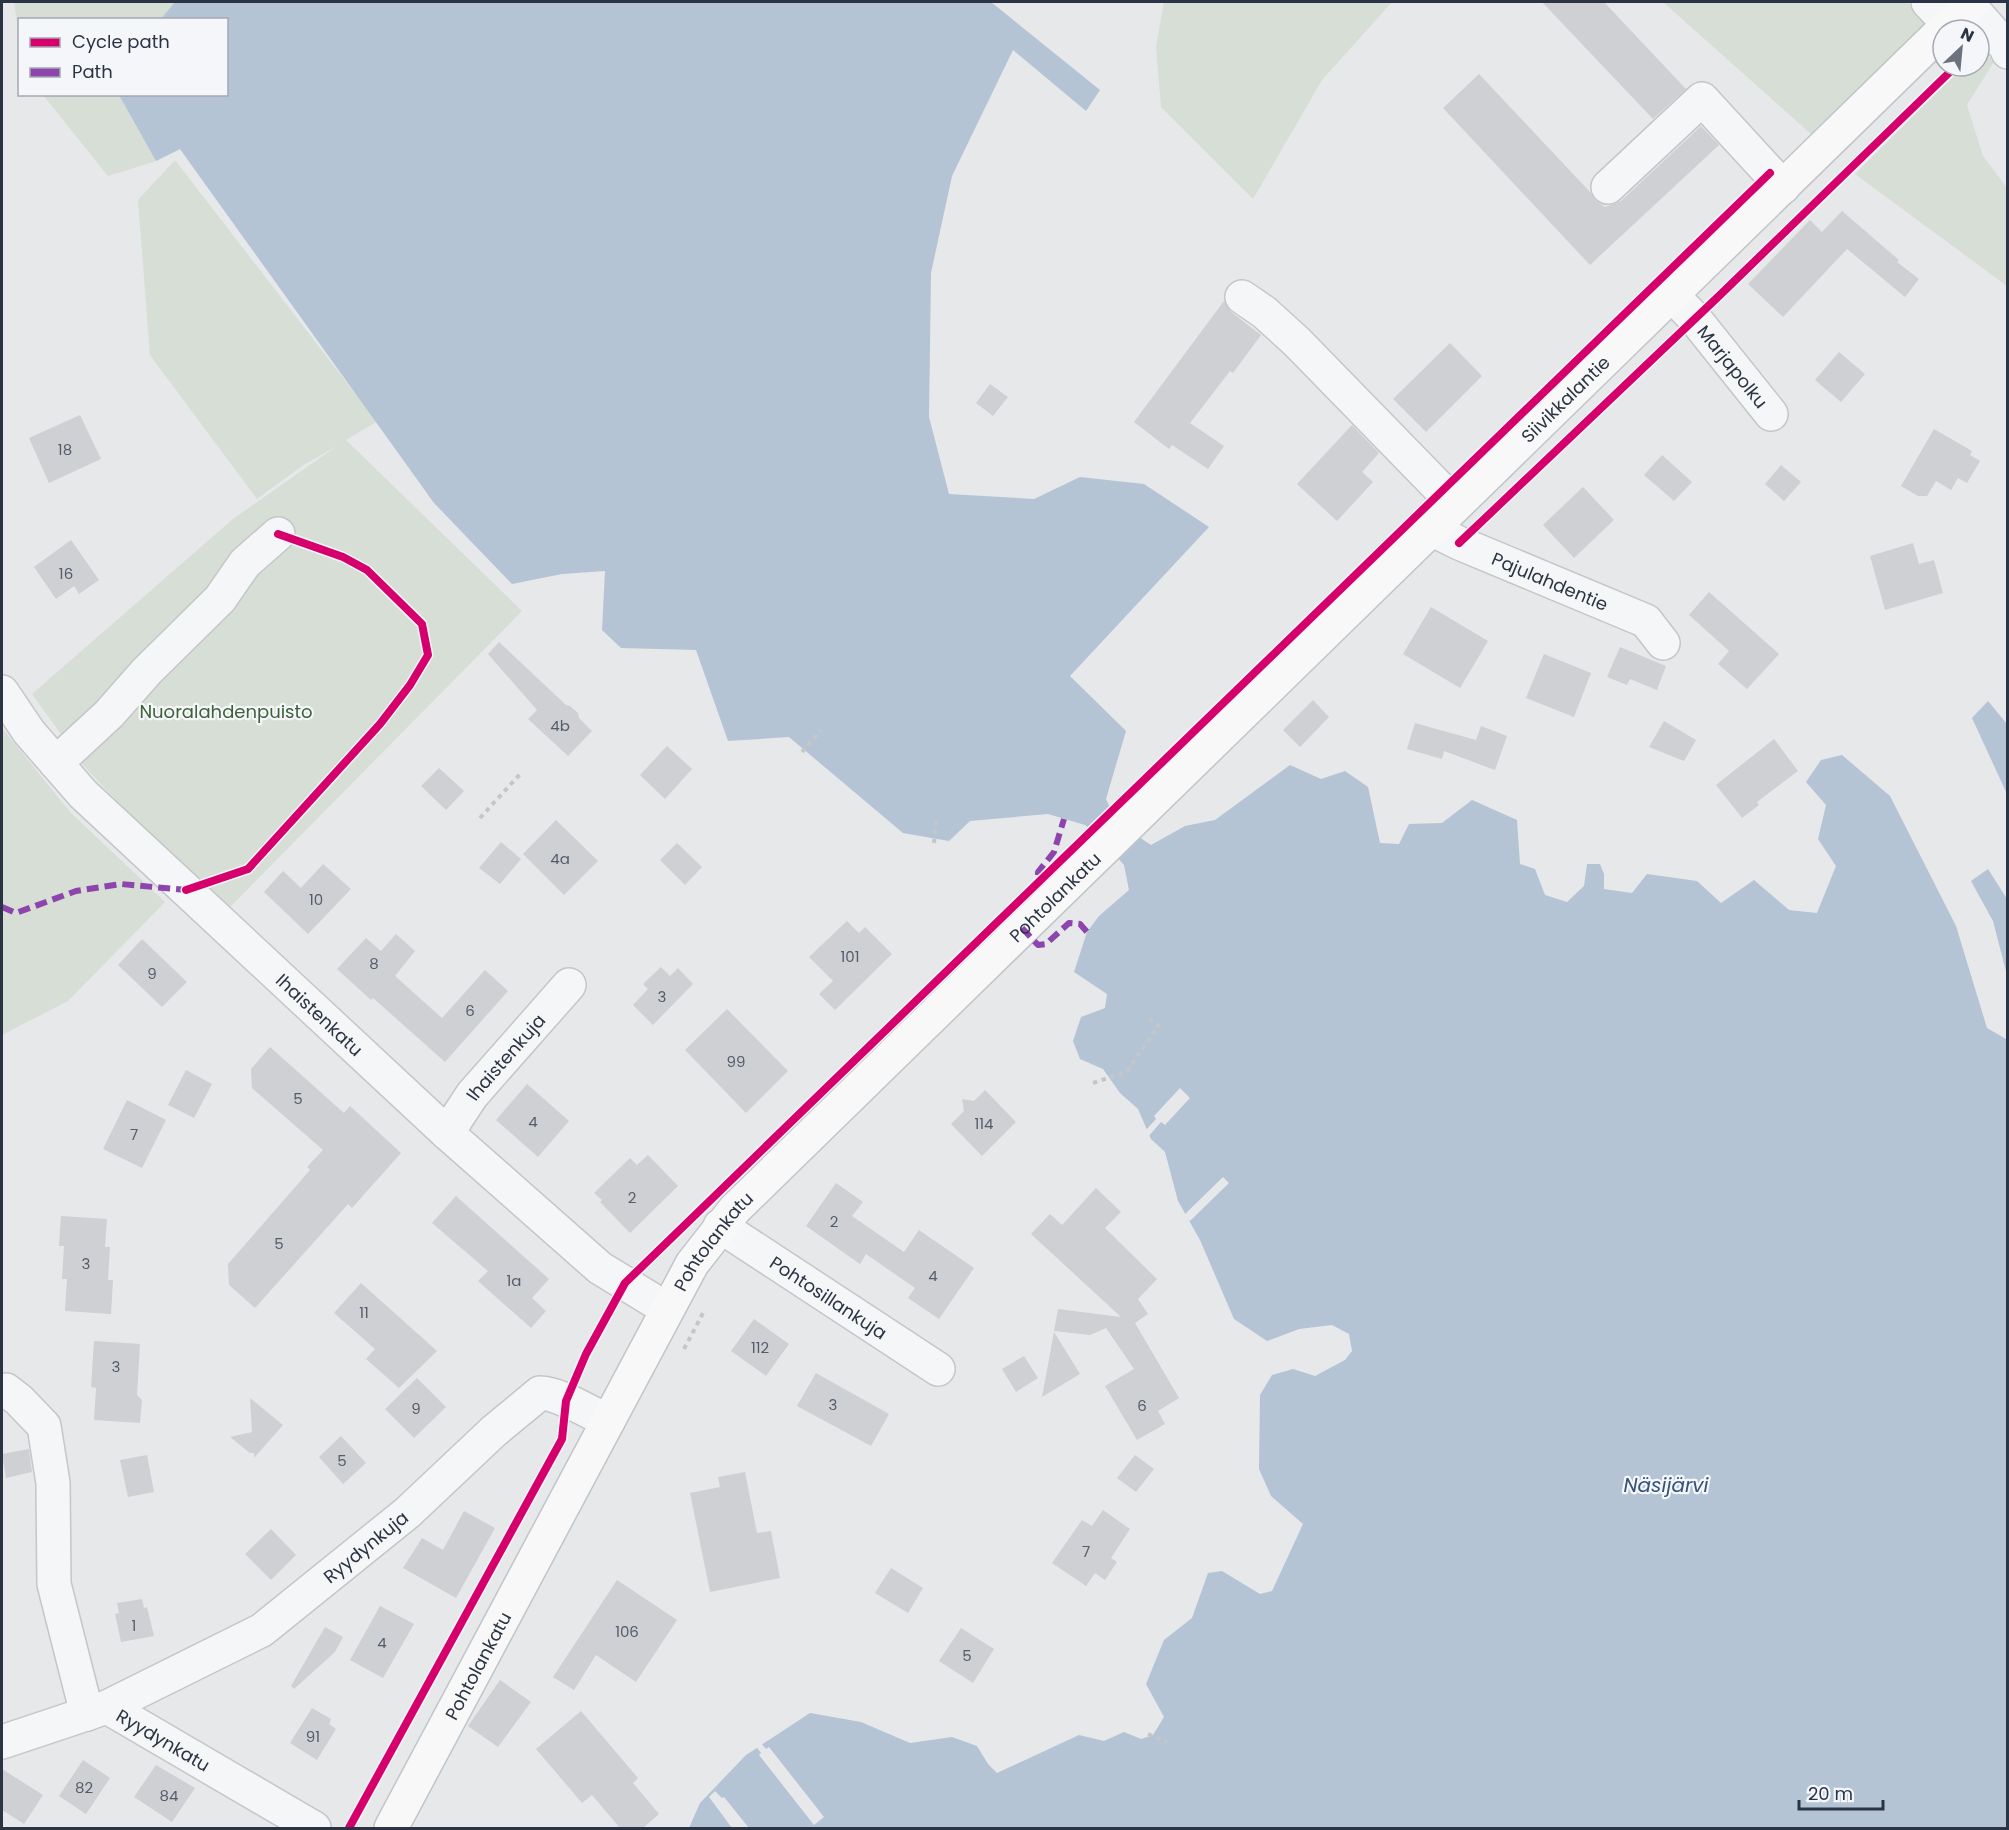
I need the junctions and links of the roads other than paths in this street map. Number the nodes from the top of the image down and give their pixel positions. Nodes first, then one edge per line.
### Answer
1 (1951, 16) edge
2 (2007, 49) edge
3 (1608, 187) dead end
4 (1783, 187) junction
5 (1672, 295) junction
6 (1242, 297) dead end
7 (1771, 414) dead end
8 (1456, 505) junction
9 (1431, 529) junction
10 (278, 534) dead end
11 (1663, 643) dead end
12 (2, 692) edge
13 (56, 763) junction
14 (1186, 767) joint
15 (569, 985) dead end
16 (447, 1133) junction
17 (720, 1226) junction
18 (667, 1309) junction
19 (938, 1369) dead end
20 (6, 1390) dead end
21 (608, 1421) junction
22 (97, 1710) junction
23 (2, 1742) edge
24 (314, 1828) edge
25 (391, 1828) edge

1 - 2 street
1 - 4 main road, Siivikkalantie
3 - 4 street
4 - 5 main road, Siivikkalantie
5 - 7 street, Marjapolku
5 - 8 main road, Siivikkalantie
6 - 8 street
8 - 9 main road, Siivikkalantie
9 - 11 street, Pajulahdentie
9 - 14 main road, Siivikkalantie
10 - 13 street
12 - 13 street, Ihaistenkatu
13 - 16 street, Ihaistenkatu
14 - 17 main road, Pohtolankatu
15 - 16 street, Ihaistenkuja
16 - 18 street, Ihaistenkatu
17 - 18 main road, Pohtolankatu
17 - 19 street, Pohtosillankuja
18 - 21 main road, Pohtolankatu
20 - 22 street
21 - 22 street, Ryydynkuja
21 - 25 main road, Pohtolankatu
22 - 23 street, Ryydynkatu
22 - 24 street, Ryydynkatu

